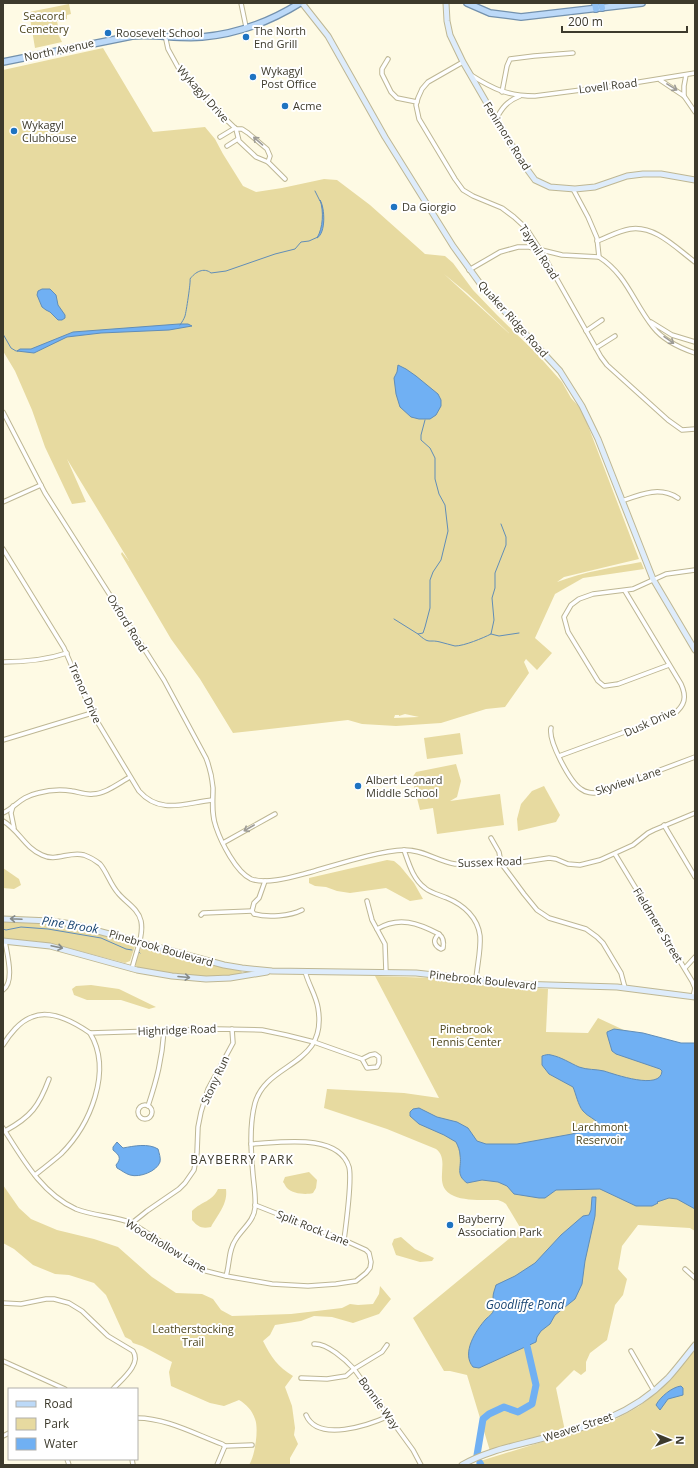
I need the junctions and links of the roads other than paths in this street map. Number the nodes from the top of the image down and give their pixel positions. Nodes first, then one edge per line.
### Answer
1 (241, 3) edge
2 (301, 3) edge
3 (446, 3) edge
4 (467, 3) edge
5 (642, 3) edge
6 (599, 6) edge
7 (246, 27) junction
8 (165, 35) junction
9 (573, 53) dead end
10 (388, 59) dead end
11 (3, 62) edge
12 (463, 62) junction
13 (695, 73) edge
14 (469, 74) junction
15 (686, 75) junction
16 (659, 80) junction
17 (502, 92) junction
18 (521, 96) junction
19 (684, 96) junction
20 (417, 102) junction
21 (695, 112) edge
22 (496, 119) junction
23 (236, 128) junction
24 (220, 137) dead end
25 (238, 139) junction
26 (227, 146) dead end
27 (268, 162) junction
28 (285, 179) dead end
29 (695, 180) edge
30 (573, 190) junction
31 (597, 241) junction
32 (541, 251) junction
33 (599, 257) junction
34 (695, 262) edge
35 (469, 270) junction
36 (602, 320) dead end
37 (648, 320) junction
38 (586, 331) junction
39 (615, 336) dead end
40 (695, 342) edge
41 (596, 348) junction
42 (695, 353) edge
43 (3, 412) edge
44 (694, 430) edge
45 (41, 485) junction
46 (678, 498) dead end
47 (622, 501) junction
48 (3, 502) edge
49 (3, 549) edge
50 (695, 570) edge
51 (653, 579) junction
52 (625, 591) junction
53 (695, 650) edge
54 (67, 653) junction
55 (3, 662) edge
56 (668, 665) junction
57 (92, 713) junction
58 (551, 728) dead end
59 (3, 740) edge
60 (559, 756) junction
61 (695, 757) edge
62 (130, 778) junction
63 (212, 800) junction
64 (13, 806) junction
65 (3, 813) edge
66 (695, 813) edge
67 (276, 814) dead end
68 (3, 821) edge
69 (664, 825) junction
70 (14, 828) junction
71 (491, 838) dead end
72 (223, 843) junction
73 (404, 850) junction
74 (615, 854) junction
75 (501, 863) junction
76 (695, 877) edge
77 (265, 881) junction
78 (367, 901) dead end
79 (302, 910) dead end
80 (252, 911) junction
81 (200, 915) dead end
82 (3, 919) edge
83 (377, 929) junction
84 (439, 934) dead end
85 (4, 941) edge
86 (139, 941) junction
87 (695, 957) edge
88 (242, 968) junction
89 (685, 968) junction
90 (132, 969) junction
91 (272, 971) junction
92 (305, 971) junction
93 (386, 972) junction
94 (242, 977) junction
95 (476, 980) junction
96 (624, 988) junction
97 (3, 990) edge
98 (694, 997) edge
99 (232, 1029) junction
100 (164, 1031) junction
101 (90, 1033) junction
102 (314, 1042) junction
103 (3, 1045) edge
104 (362, 1059) junction
105 (49, 1079) dead end
106 (148, 1106) dead end
107 (4, 1129) edge
108 (251, 1144) junction
109 (35, 1175) junction
110 (255, 1205) junction
111 (132, 1223) junction
112 (344, 1240) junction
113 (369, 1253) joint
114 (685, 1269) dead end
115 (226, 1276) junction
116 (695, 1278) edge
117 (3, 1303) edge
118 (314, 1344) dead end
119 (387, 1345) dead end
120 (695, 1345) edge
121 (631, 1351) dead end
122 (5, 1362) edge
123 (3, 1365) edge
124 (354, 1369) junction
125 (301, 1378) dead end
126 (55, 1384) junction
127 (53, 1388) edge
128 (63, 1388) edge
129 (114, 1388) edge
130 (654, 1391) junction
131 (306, 1415) dead end
132 (389, 1416) junction
133 (138, 1418) edge
134 (252, 1445) dead end
135 (225, 1446) junction
136 (217, 1465) edge
137 (421, 1465) edge
138 (462, 1465) edge

1 - 7 street
2 - 7 main road, North Avenue
2 - 35 street, Quaker Ridge Road
3 - 12 street
4 - 6 main road
5 - 6 main road
7 - 8 main road, North Avenue
8 - 11 main road, North Avenue
8 - 23 street, Wykagyl Drive
9 - 17 street
10 - 20 street
12 - 14 street
12 - 20 street
13 - 15 street, Lovell Road
14 - 17 street, Lovell Road
14 - 22 street, Fenimore Road
15 - 16 street, Lovell Road
15 - 19 street
16 - 18 street, Lovell Road
16 -> 19 street
17 - 18 street, Lovell Road
18 - 22 street, Lovell Road
19 - 21 street
20 - 32 street, Taymil Road
22 - 30 street, Fenimore Road
23 - 24 street
23 - 25 street, Wykagyl Drive
27 -> 23 street, Wykagyl Drive
25 - 26 street
25 - 27 street, Wykagyl Drive
27 - 28 street, Wykagyl Drive
29 - 30 street, Fenimore Road
30 - 31 street
31 - 33 street
31 - 34 street
32 - 33 street
32 - 35 street
32 - 38 street, Taymil Road
33 - 37 street
35 - 47 street, Quaker Ridge Road
36 - 38 street
37 - 40 street
37 -> 42 street
38 - 41 street, Taymil Road
39 - 41 street
41 - 44 street, Taymil Road
43 - 45 street, Oxford Road
45 - 48 street
45 - 63 street, Oxford Road
46 - 47 street
47 - 51 street, Quaker Ridge Road
49 - 54 street, Trenor Drive
50 - 51 street
51 - 52 street
51 - 53 street, Quaker Ridge Road
52 - 56 street, Dusk Drive
52 - 56 street
54 - 55 street
54 - 57 street, Trenor Drive
56 - 60 street, Dusk Drive
57 - 59 street
57 - 62 street, Trenor Drive
58 - 60 street, Skyview Lane
60 - 61 street, Skyview Lane
62 - 63 street, Trenor Drive
62 - 64 street
63 - 72 street, Oxford Road
64 - 65 street
64 - 70 street
66 - 69 street, Sussex Road
67 -> 72 street
68 - 70 street
69 - 74 street, Sussex Road
69 - 76 street
70 - 86 street
71 - 75 street
72 - 77 street, Sussex Road
73 - 75 street, Sussex Road
73 - 77 street, Sussex Road
73 - 95 street
74 - 75 street, Sussex Road
74 - 89 street, Fieldmere Street
75 - 96 street
77 - 80 street
78 - 83 street
79 - 80 street
80 - 81 street
86 -> 82 street, Pinebrook Boulevard
83 - 84 street
83 - 93 street
85 -> 90 street, Pinebrook Boulevard
85 - 97 street
86 - 88 street, Pinebrook Boulevard
86 - 90 street
87 - 89 street
88 - 91 street, Pinebrook Boulevard
88 - 94 street
89 - 98 street, Fieldmere Street
90 -> 94 street, Pinebrook Boulevard
91 - 92 street, Pinebrook Boulevard
91 - 94 street, Pinebrook Boulevard
92 - 93 street, Pinebrook Boulevard
92 - 102 street
93 - 95 street, Pinebrook Boulevard
95 - 96 street, Pinebrook Boulevard
96 - 98 street, Pinebrook Boulevard
99 - 100 street, Highridge Road
99 - 102 street, Highridge Road
99 - 111 street, Stony Run
100 - 101 street, Highridge Road
100 - 106 street
101 - 103 street
101 - 109 street
102 - 104 street, Highridge Road
102 - 108 street
104 - 104 street, Highridge Road
105 - 107 street
107 - 109 street, Woodhollow Lane
108 - 110 street
108 - 112 street
109 - 111 street, Woodhollow Lane
110 - 112 street, Split Rock Lane
110 - 115 street
111 - 115 street, Woodhollow Lane
112 - 113 street, Split Rock Lane
113 - 115 street, Woodhollow Lane
114 - 116 street
117 - 129 street
118 - 124 street
119 - 124 street
120 - 130 street, Weaver Street
121 - 130 street
122 - 123 street
122 - 126 street
124 - 125 street, Bonnie Way
124 - 132 street, Bonnie Way
126 - 127 street
126 - 128 street
130 - 138 street, Weaver Street
131 - 132 street
132 - 137 street, Bonnie Way
133 - 135 street
134 - 135 street
135 - 136 street

